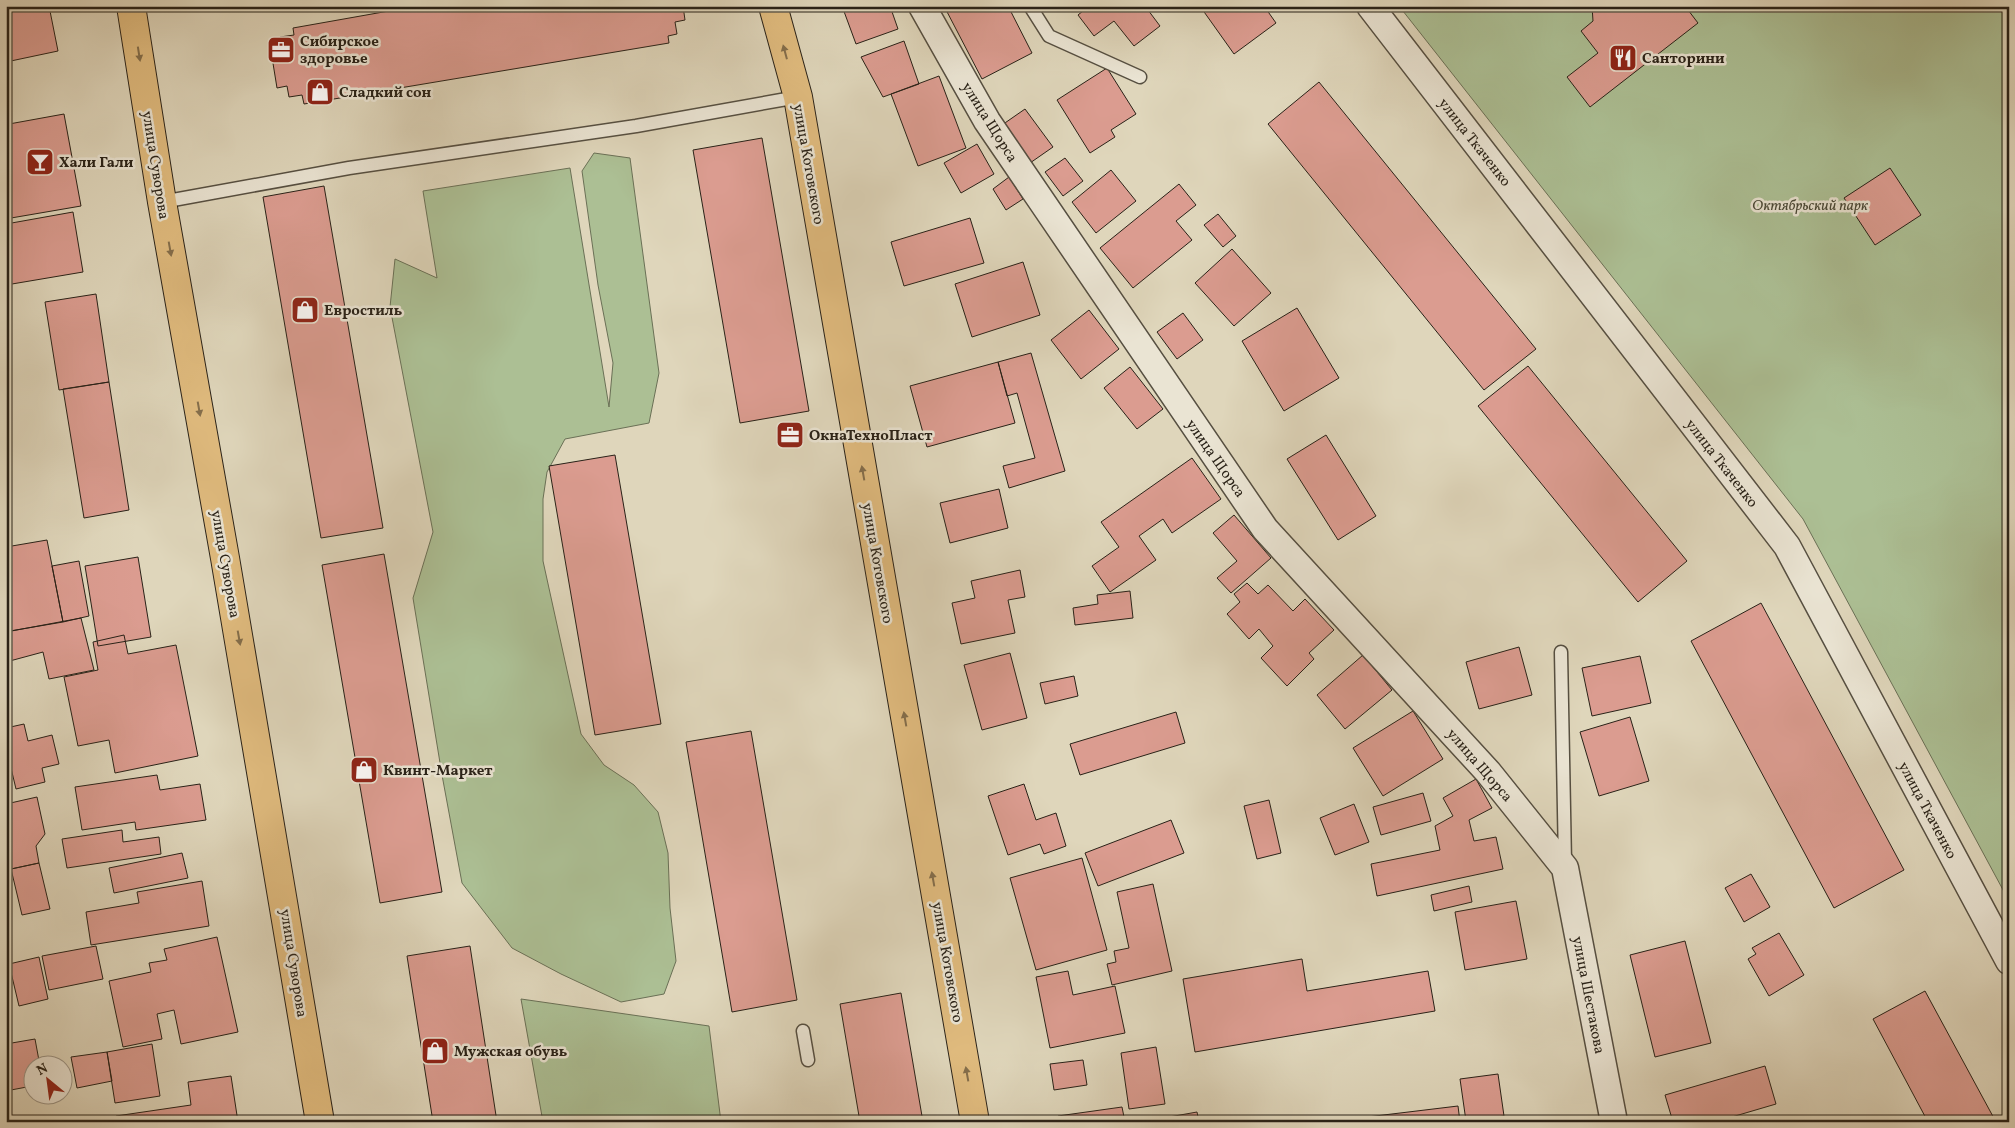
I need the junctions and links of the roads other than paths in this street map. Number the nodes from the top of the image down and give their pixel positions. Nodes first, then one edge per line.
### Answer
1 (131, 6) edge
2 (773, 6) edge
3 (922, 6) edge
4 (1030, 6) edge
5 (1370, 6) edge
6 (1140, 76) dead end
7 (798, 97) junction
8 (162, 202) junction
9 (1561, 652) dead end
10 (1565, 868) junction
11 (2009, 961) edge
12 (803, 1031) dead end
13 (808, 1060) dead end
14 (320, 1122) edge
15 (975, 1122) edge
16 (1614, 1122) edge

1 -> 8 main road, улица Суворова
7 -> 2 main road, улица Котовского
3 - 10 street, улица Щорса
4 - 6 lane
5 - 11 street, улица Ткаченко
7 - 8 lane
15 -> 7 main road, улица Котовского
8 -> 14 main road, улица Суворова
9 - 10 lane
10 - 16 street, улица Шестакова
12 - 13 lane

